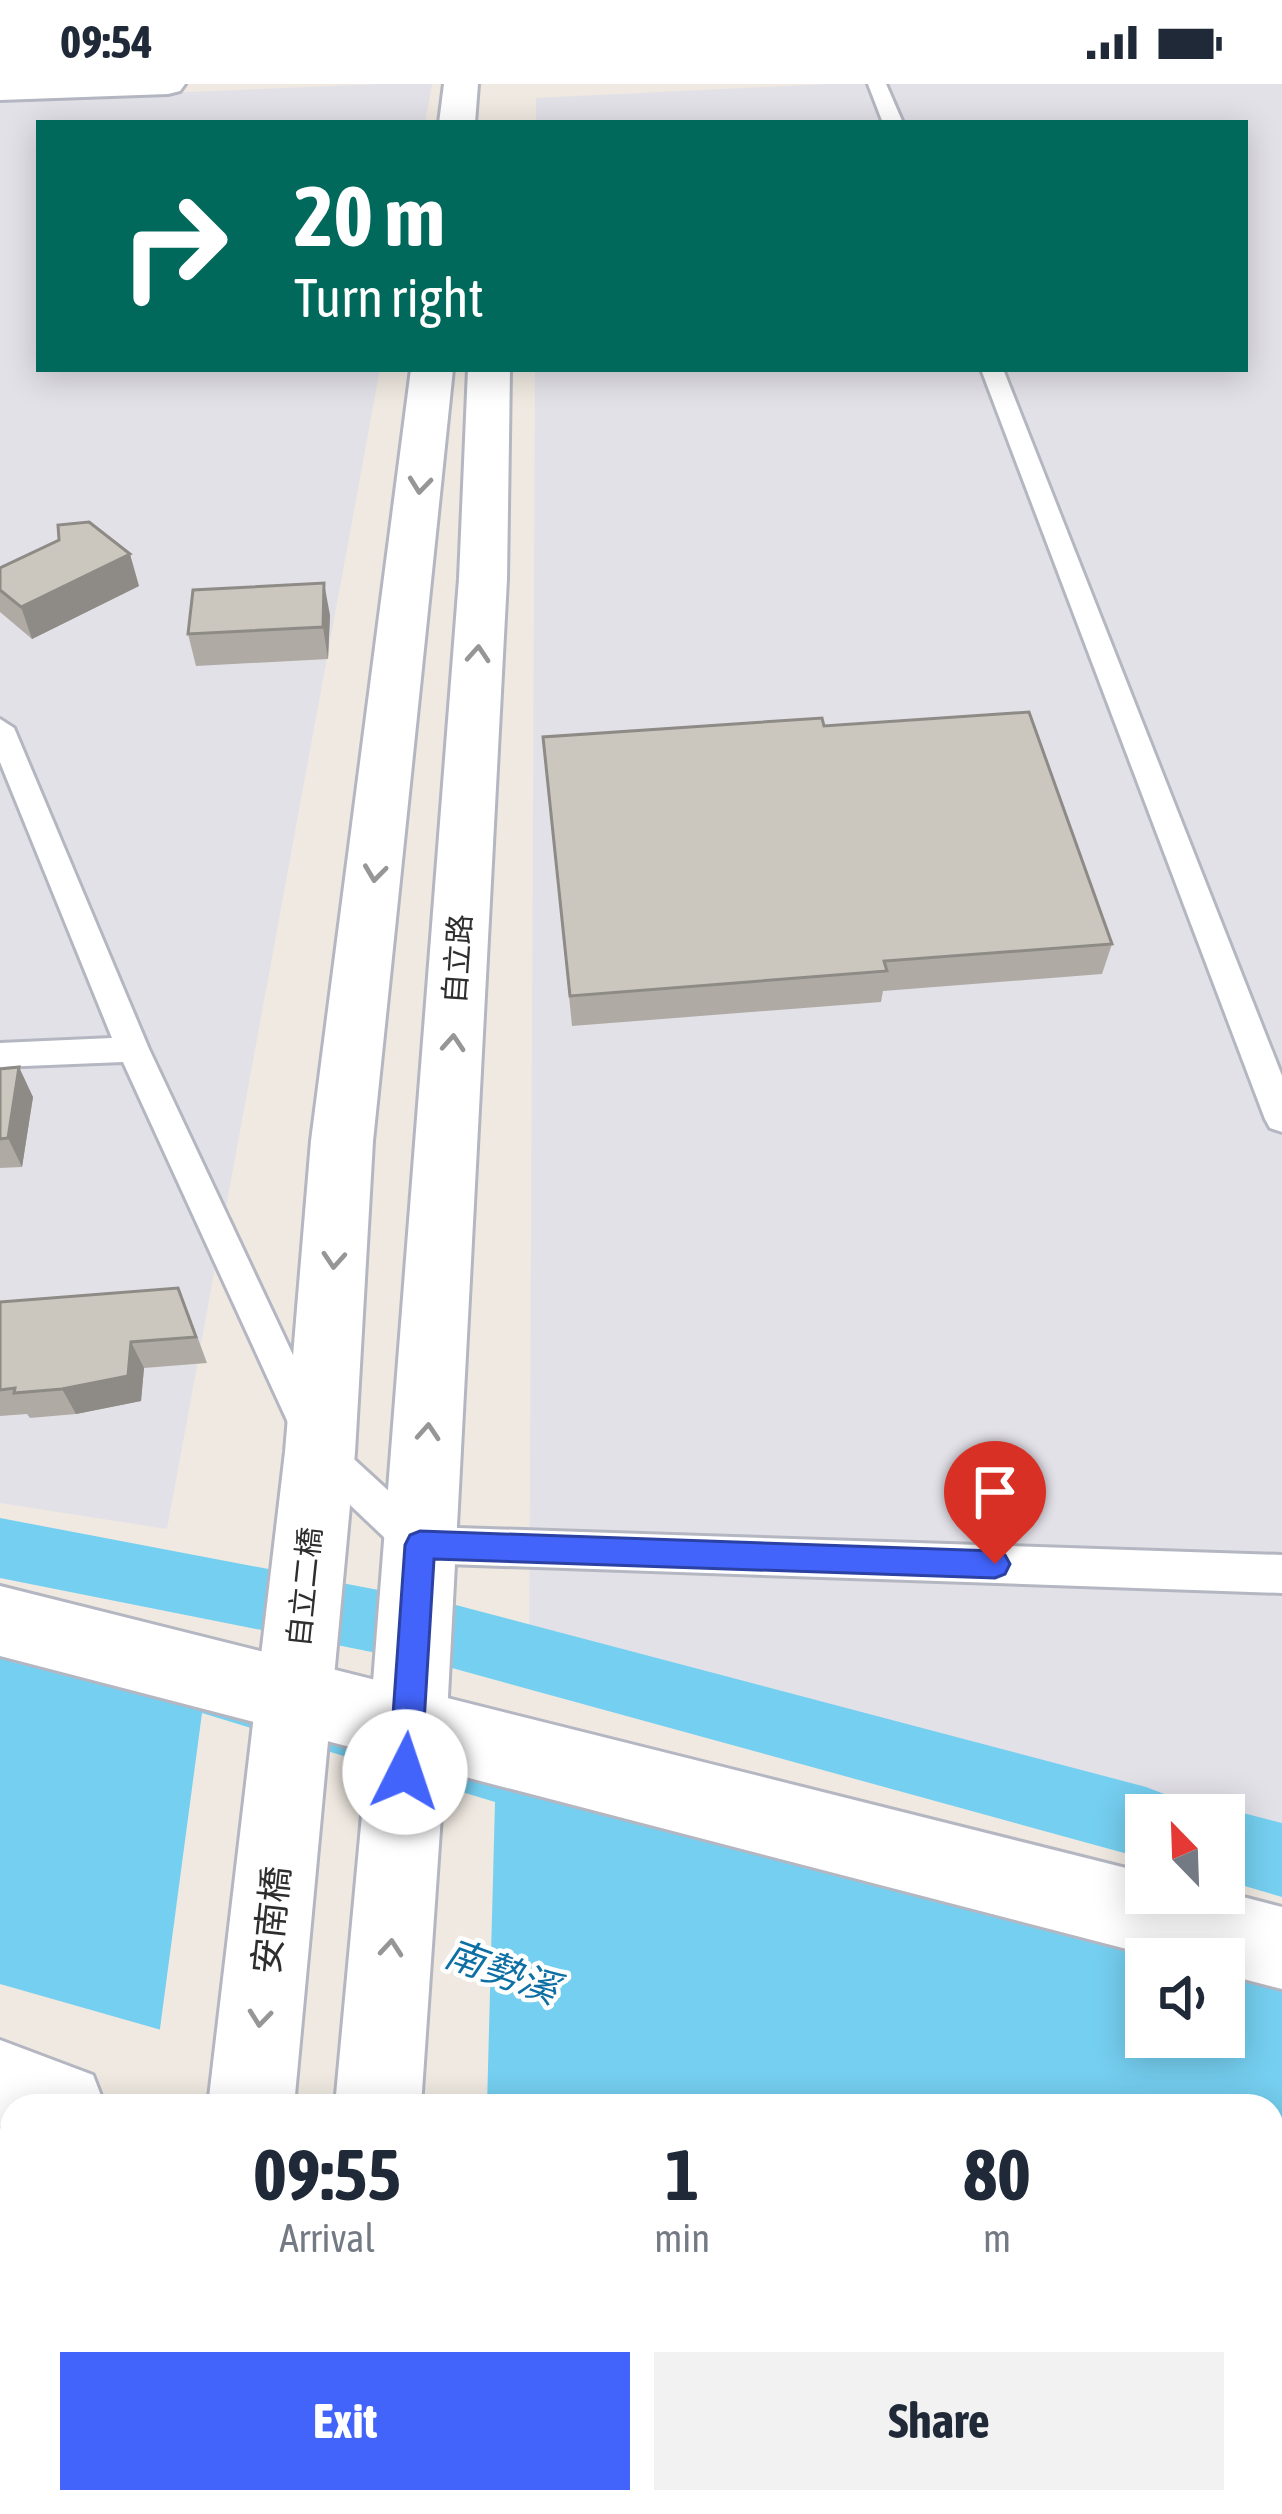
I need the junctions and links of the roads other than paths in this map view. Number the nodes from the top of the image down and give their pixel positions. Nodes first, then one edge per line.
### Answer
1 (168, 84) edge
2 (460, 84) edge
3 (878, 84) edge
4 (0, 90) edge
5 (457, 120) edge
6 (892, 120) edge
7 (432, 372) edge
8 (489, 372) edge
9 (993, 372) edge
10 (0, 728) edge
11 (133, 1049) junction
12 (0, 1055) edge
13 (1282, 1119) edge
14 (318, 1466) junction
15 (420, 1547) junction
16 (1282, 1574) edge
17 (0, 1621) edge
18 (293, 1709) junction
19 (407, 1738) junction
20 (1282, 1948) edge
21 (252, 2094) edge
22 (379, 2094) edge

1 - 4 street
2 - 5 street
3 - 6 lane
7 -> 14 street
15 -> 8 street, 自立路
9 - 13 lane
10 - 11 lane
11 - 12 lane
11 - 14 lane
14 - 15 lane
14 - 18 street, 自立二橋
15 - 16 lane
15 - 19 street
17 - 18 street
18 - 19 street
18 -> 21 street, 安南橋
19 - 20 street
22 -> 19 street

